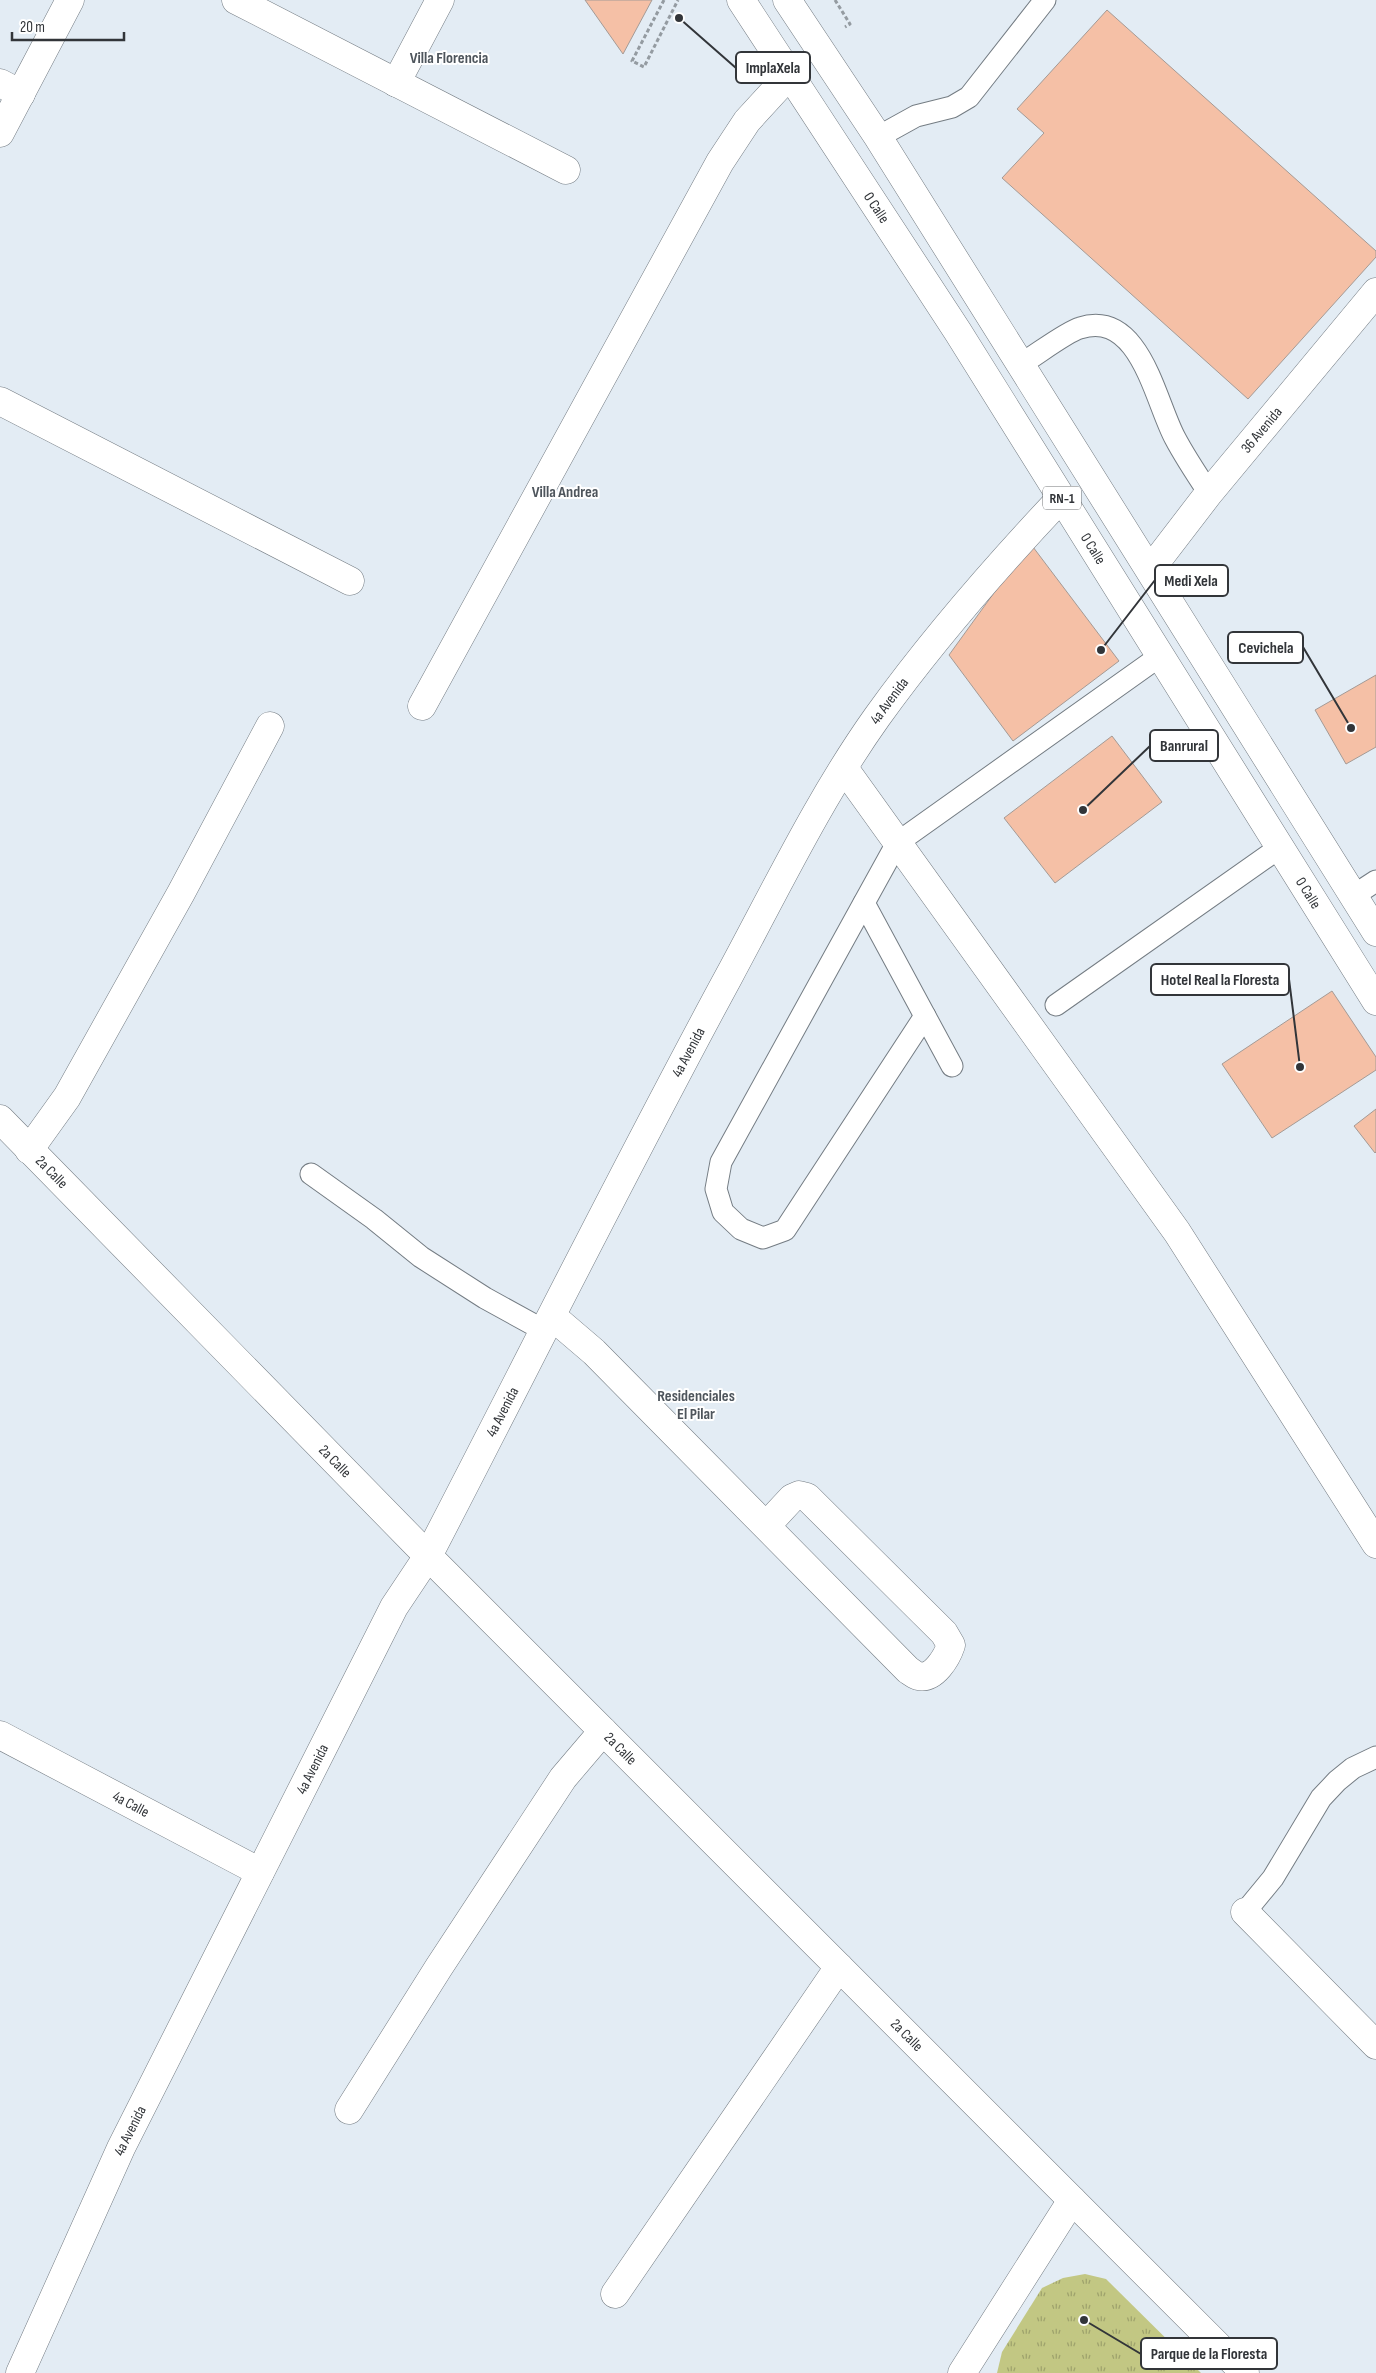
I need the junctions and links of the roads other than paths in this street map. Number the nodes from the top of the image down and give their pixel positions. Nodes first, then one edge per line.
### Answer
1 (70, 0) edge
2 (236, 0) edge
3 (440, 0) edge
4 (741, 0) edge
5 (787, 0) edge
6 (1045, 0) edge
7 (790, 74) junction
8 (396, 83) junction
9 (11, 88) edge
10 (0, 134) edge
11 (878, 138) junction
12 (566, 170) dead end
13 (1376, 292) edge
14 (1021, 364) junction
15 (0, 401) edge
16 (1209, 493) junction
17 (1062, 498) junction
18 (1150, 570) junction
19 (350, 581) dead end
20 (1160, 656) junction
21 (422, 706) dead end
22 (270, 726) dead end
23 (844, 768) junction
24 (897, 843) junction
25 (1279, 848) junction
26 (1376, 881) edge
27 (1353, 896) junction
28 (864, 903) junction
29 (1376, 932) edge
30 (1376, 1001) edge
31 (1056, 1005) dead end
32 (925, 1016) junction
33 (952, 1066) dead end
34 (0, 1120) edge
35 (29, 1150) junction
36 (311, 1174) dead end
37 (549, 1324) junction
38 (766, 1526) junction
39 (1376, 1544) edge
40 (428, 1556) junction
41 (603, 1731) junction
42 (0, 1735) edge
43 (1376, 1757) edge
44 (260, 1872) junction
45 (1245, 1912) joint
46 (839, 1967) junction
47 (1376, 2045) edge
48 (349, 2110) dead end
49 (1072, 2200) junction
50 (615, 2294) dead end
51 (20, 2373) edge
52 (962, 2373) edge
53 (1245, 2373) edge

1 - 9 street
2 - 8 street
3 - 8 street
4 - 7 street, 0 Calle / RN-1
5 - 11 street, RN-1
6 - 11 lane
7 - 17 street, 0 Calle / RN-1
7 - 21 street
8 - 12 street
9 - 10 street
11 - 14 street, RN-1
13 - 16 street, 36 Avenida
14 - 16 lane
14 - 18 street, RN-1
15 - 19 street
16 - 18 street, 36 Avenida
17 - 20 street, 0 Calle / RN-1
17 - 23 street, 4a Avenida
18 - 27 street, RN-1
20 - 24 lane
20 - 25 street, 0 Calle / RN-1
22 - 35 street
23 - 24 street
23 - 37 street, 4a Avenida
24 - 28 lane
24 - 39 street
25 - 30 street, 0 Calle / RN-1
25 - 31 lane
26 - 27 lane
27 - 29 street, RN-1
28 - 32 lane
28 - 32 lane
32 - 33 lane
34 - 35 street, 2a Calle
35 - 40 street, 2a Calle
36 - 37 lane
37 - 38 street
37 - 40 street, 4a Avenida
38 - 38 street
40 - 41 street, 2a Calle
40 - 44 street, 4a Avenida
41 - 46 street, 2a Calle
41 - 48 street
42 - 44 street, 4a Calle
43 - 45 lane
44 - 51 street, 4a Avenida
45 - 47 street
46 - 49 street, 2a Calle
46 - 50 street
49 - 52 street
49 - 53 street, 2a Calle

